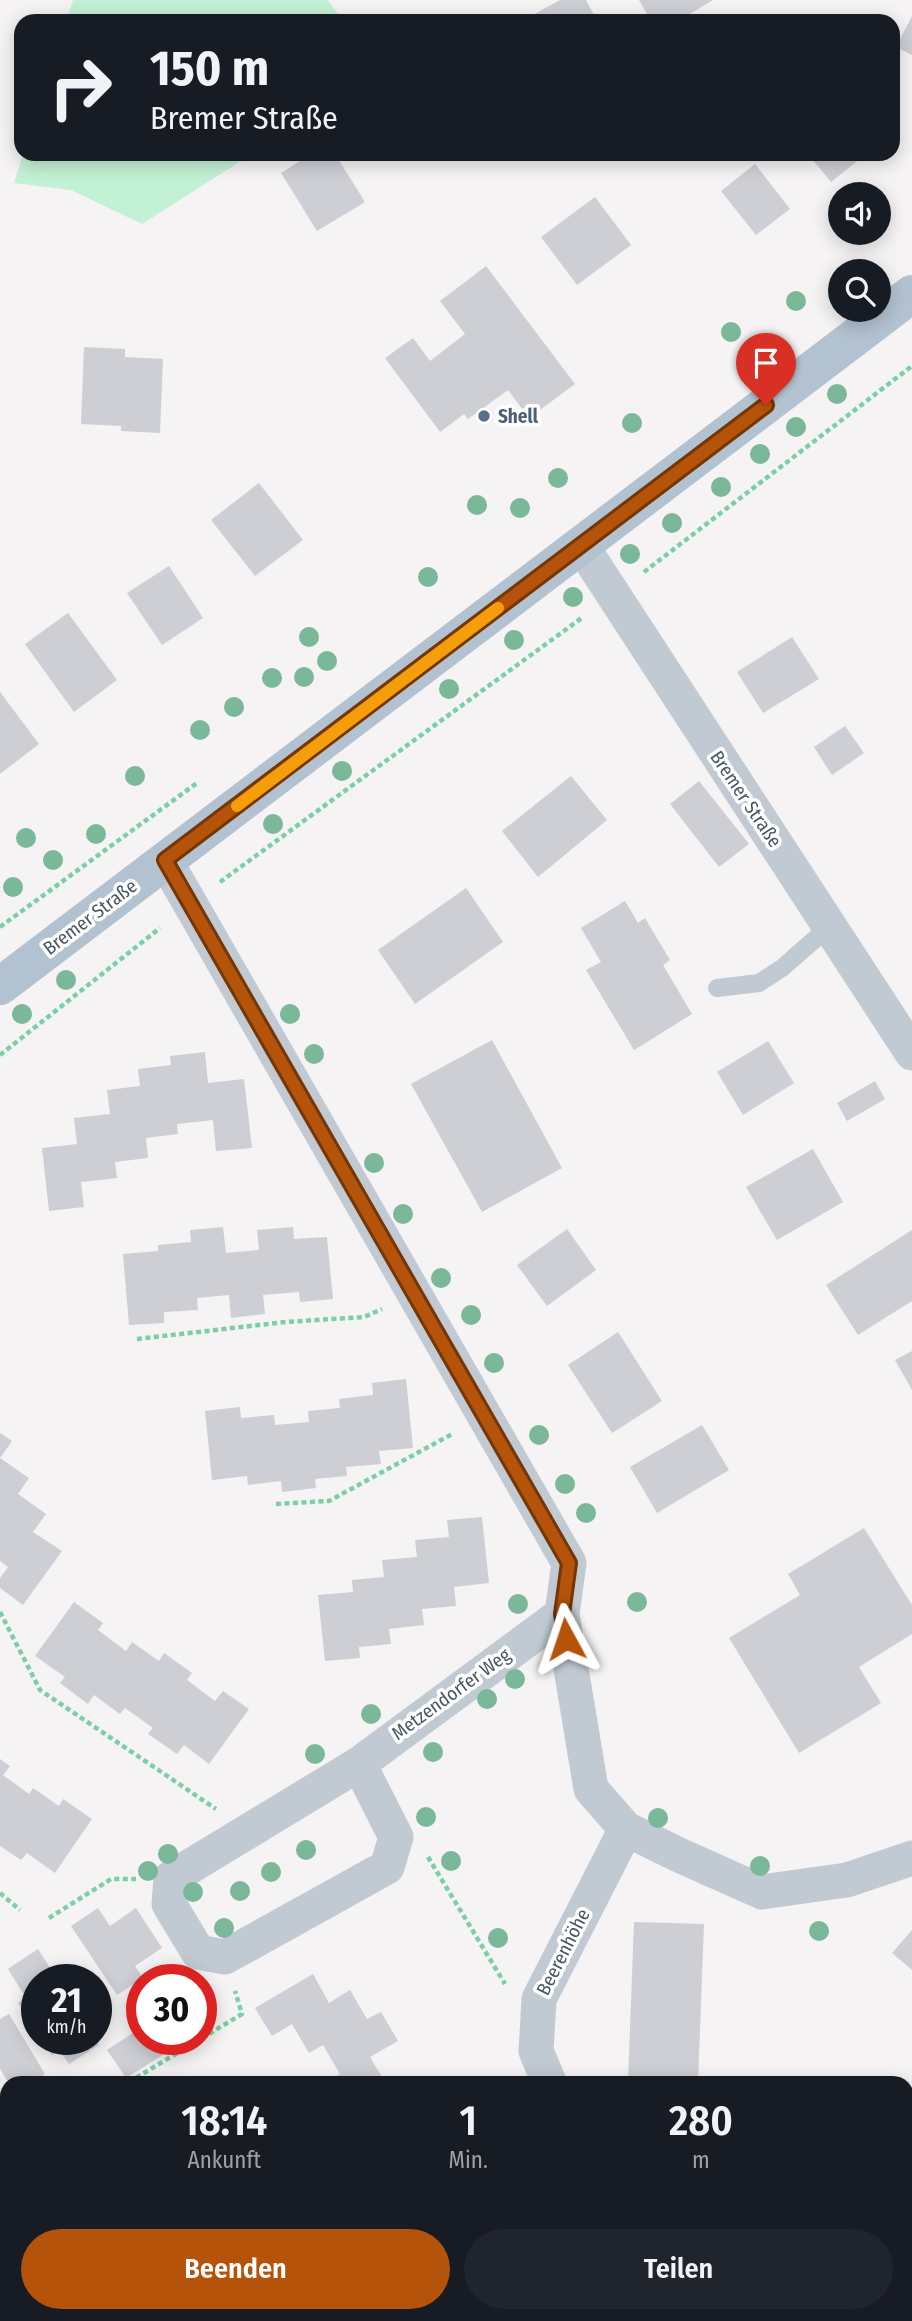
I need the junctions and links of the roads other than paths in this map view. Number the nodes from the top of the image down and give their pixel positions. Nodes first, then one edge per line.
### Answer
1 (912, 294) edge
2 (581, 545) junction
3 (165, 860) junction
4 (830, 926) junction
5 (0, 986) edge
6 (717, 988) dead end
7 (912, 1053) edge
8 (562, 1614) junction
9 (359, 1764) junction
10 (626, 1829) junction
11 (912, 1858) edge
12 (546, 2076) edge

1 - 2 main road, Bremer Straße
2 - 3 main road, Bremer Straße
2 - 4 street, Bremer Straße
3 - 5 main road, Bremer Straße
3 - 8 street
4 - 6 lane
4 - 7 street, Bremer Straße
8 - 9 street, Metzendorfer Weg
8 - 10 street
9 - 9 street, Metzendorfer Weg
10 - 11 street
10 - 12 street, Beerenhöhe

